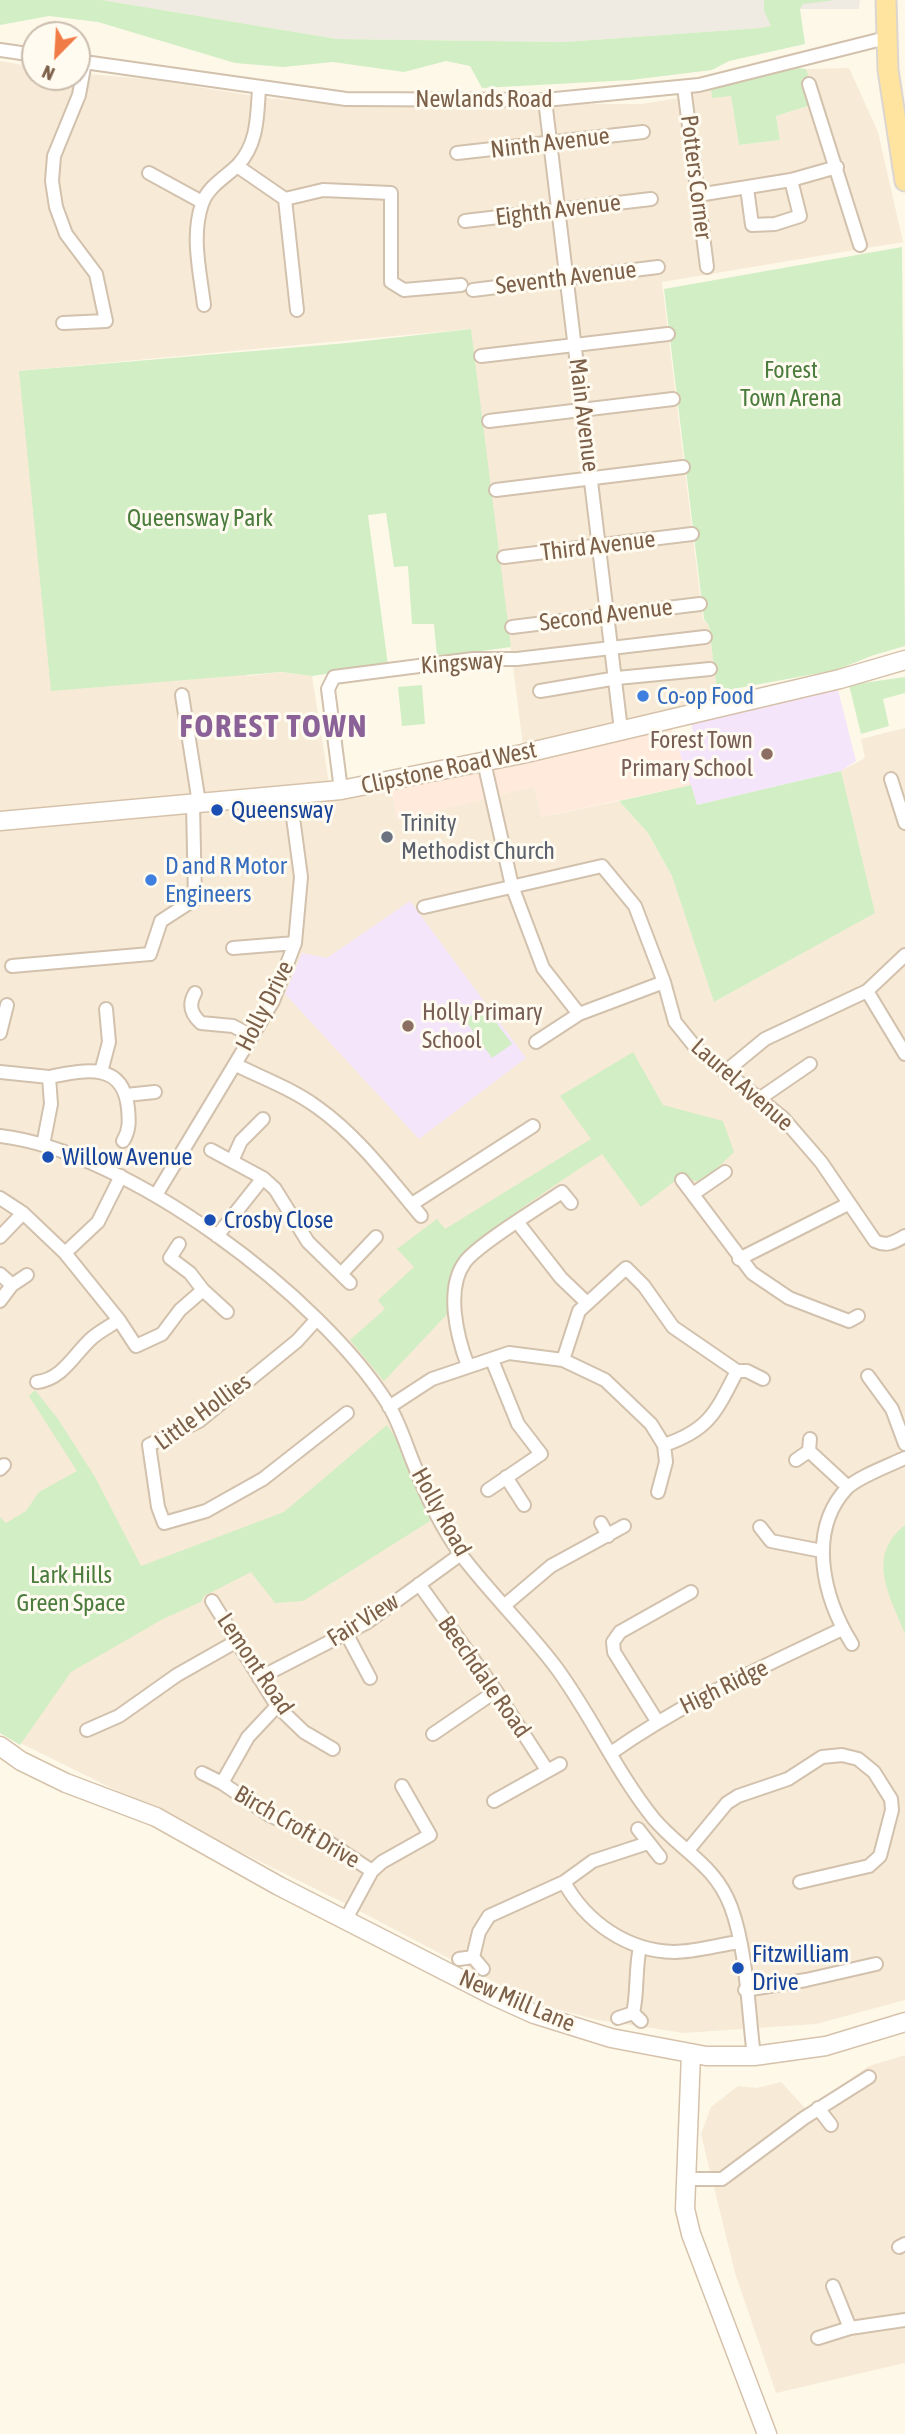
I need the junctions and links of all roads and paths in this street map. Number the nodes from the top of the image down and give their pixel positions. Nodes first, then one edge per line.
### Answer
1 (886, 0) edge
2 (886, 37) junction
3 (0, 50) edge
4 (21, 53) edge
5 (91, 64) edge
6 (809, 84) dead end
7 (684, 87) junction
8 (259, 89) junction
9 (79, 91) edge
10 (545, 100) junction
11 (643, 132) dead end
12 (550, 142) junction
13 (457, 153) dead end
14 (237, 166) junction
15 (837, 167) junction
16 (149, 173) dead end
17 (792, 180) junction
18 (905, 181) edge
19 (747, 188) junction
20 (698, 195) junction
21 (285, 199) junction
22 (651, 199) dead end
23 (202, 202) junction
24 (559, 209) junction
25 (465, 221) dead end
26 (860, 245) dead end
27 (658, 267) dead end
28 (707, 267) dead end
29 (567, 278) junction
30 (204, 305) dead end
31 (297, 310) dead end
32 (62, 323) dead end
33 (668, 334) dead end
34 (575, 345) junction
35 (481, 356) dead end
36 (673, 399) dead end
37 (584, 410) junction
38 (489, 421) dead end
39 (683, 467) dead end
40 (592, 478) junction
41 (496, 490) dead end
42 (692, 534) dead end
43 (600, 545) junction
44 (504, 557) dead end
45 (700, 604) dead end
46 (609, 615) junction
47 (512, 627) dead end
48 (705, 636) dead end
49 (613, 646) junction
50 (900, 665) edge
51 (710, 669) dead end
52 (617, 678) junction
53 (540, 691) dead end
54 (182, 695) dead end
55 (621, 730) junction
56 (484, 762) junction
57 (891, 779) dead end
58 (341, 790) junction
59 (290, 795) junction
60 (196, 803) junction
61 (0, 821) edge
62 (905, 823) edge
63 (512, 886) junction
64 (424, 907) dead end
65 (295, 943) junction
66 (233, 948) dead end
67 (905, 955) edge
68 (12, 966) dead end
69 (664, 982) junction
70 (867, 991) junction
71 (195, 993) dead end
72 (7, 1005) dead end
73 (106, 1009) dead end
74 (579, 1014) junction
75 (0, 1034) edge
76 (252, 1036) junction
77 (901, 1038) edge
78 (536, 1042) dead end
79 (905, 1054) edge
80 (810, 1064) dead end
81 (236, 1065) junction
82 (0, 1072) edge
83 (101, 1072) junction
84 (725, 1072) junction
85 (49, 1077) junction
86 (155, 1092) dead end
87 (126, 1095) junction
88 (760, 1099) junction
89 (262, 1119) dead end
90 (511, 1125) dead end
91 (533, 1126) dead end
92 (0, 1136) edge
93 (519, 1136) junction
94 (123, 1141) dead end
95 (43, 1144) junction
96 (211, 1150) dead end
97 (232, 1161) junction
98 (725, 1172) dead end
99 (121, 1175) junction
100 (263, 1178) junction
101 (682, 1180) dead end
102 (693, 1194) junction
103 (156, 1195) junction
104 (0, 1198) edge
105 (571, 1203) dead end
106 (411, 1204) junction
107 (848, 1204) junction
108 (23, 1213) junction
109 (421, 1216) dead end
110 (518, 1223) junction
111 (217, 1236) junction
112 (905, 1236) edge
113 (0, 1237) edge
114 (376, 1237) dead end
115 (179, 1244) dead end
116 (65, 1253) junction
117 (739, 1259) junction
118 (0, 1274) edge
119 (27, 1275) dead end
120 (12, 1285) junction
121 (203, 1290) junction
122 (0, 1301) edge
123 (586, 1302) junction
124 (227, 1312) dead end
125 (858, 1316) dead end
126 (120, 1320) junction
127 (316, 1320) junction
128 (492, 1360) junction
129 (564, 1360) junction
130 (468, 1366) junction
131 (737, 1371) junction
132 (868, 1376) dead end
133 (763, 1379) dead end
134 (37, 1382) dead end
135 (389, 1406) junction
136 (347, 1413) dead end
137 (905, 1444) edge
138 (663, 1445) junction
139 (905, 1458) edge
140 (796, 1460) dead end
141 (506, 1477) junction
142 (848, 1487) junction
143 (488, 1490) dead end
144 (658, 1492) dead end
145 (524, 1505) dead end
146 (601, 1523) dead end
147 (624, 1526) dead end
148 (760, 1527) dead end
149 (608, 1536) junction
150 (822, 1550) junction
151 (461, 1554) junction
152 (419, 1584) junction
153 (691, 1592) dead end
154 (212, 1601) dead end
155 (505, 1605) junction
156 (842, 1629) junction
157 (346, 1633) junction
158 (237, 1641) junction
159 (852, 1644) dead end
160 (260, 1678) junction
161 (370, 1678) dead end
162 (496, 1691) junction
163 (277, 1706) junction
164 (657, 1721) junction
165 (87, 1730) dead end
166 (433, 1734) dead end
167 (0, 1746) edge
168 (333, 1749) dead end
169 (611, 1753) junction
170 (560, 1764) dead end
171 (547, 1770) junction
172 (202, 1773) dead end
173 (222, 1783) junction
174 (402, 1786) dead end
175 (494, 1801) dead end
176 (638, 1829) dead end
177 (648, 1843) junction
178 (689, 1849) junction
179 (660, 1857) dead end
180 (372, 1871) junction
181 (564, 1882) junction
182 (800, 1882) dead end
183 (346, 1919) junction
184 (739, 1942) junction
185 (640, 1947) junction
186 (473, 1957) junction
187 (459, 1959) dead end
188 (876, 1964) dead end
189 (483, 1969) dead end
190 (745, 1990) junction
191 (618, 2018) dead end
192 (905, 2022) edge
193 (691, 2054) junction
194 (754, 2056) junction
195 (869, 2077) dead end
196 (818, 2108) junction
197 (831, 2125) dead end
198 (686, 2179) junction
199 (832, 2286) dead end
200 (905, 2320) edge
201 (850, 2328) junction
202 (818, 2338) dead end
203 (767, 2434) edge

1 - 2 main road
2 - 7 street, Newlands Road
2 - 18 main road
3 - 4 street
5 - 8 street, Newlands Road
6 - 15 street
7 - 10 street, Newlands Road
7 - 20 street, Potters Corner
8 - 10 street, Newlands Road
8 - 14 street
9 - 32 street
10 - 12 street, Main Avenue
11 - 12 street, Ninth Avenue
12 - 13 street, Ninth Avenue
12 - 24 street, Main Avenue
14 - 21 street
14 - 23 street
15 - 17 street
15 - 26 street
16 - 23 street
17 - 19 street
17 - 19 street
19 - 20 street
20 - 28 street, Potters Corner
21 - 29 street, Seventh Avenue
21 - 31 street
22 - 24 street, Eighth Avenue
23 - 30 street
24 - 25 street, Eighth Avenue
24 - 29 street, Main Avenue
27 - 29 street, Seventh Avenue
29 - 34 street, Main Avenue
33 - 34 street
34 - 35 street
34 - 37 street, Main Avenue
36 - 37 street
37 - 38 street
37 - 40 street, Main Avenue
39 - 40 street
40 - 41 street
40 - 43 street, Main Avenue
42 - 43 street, Third Avenue
43 - 44 street, Third Avenue
43 - 46 street, Main Avenue
45 - 46 street, Second Avenue
46 - 47 street, Second Avenue
46 - 49 street, Main Avenue
48 - 49 street, Kingsway
49 - 52 street, Main Avenue
49 - 58 street, Kingsway
50 - 55 street, Clipstone Road West
51 - 52 street
52 - 53 street
52 - 55 street, Main Avenue
54 - 60 street
55 - 56 street, Clipstone Road West
56 - 58 street, Clipstone Road West
56 - 63 street
57 - 62 street
58 - 59 street, Clipstone Road West
59 - 60 street, Clipstone Road West
59 - 65 street, Holly Drive
60 - 61 street, Clipstone Road West
60 - 68 street
63 - 64 street, Laurel Avenue
63 - 69 street, Laurel Avenue
63 - 74 street
65 - 66 street
65 - 76 street, Holly Drive
67 - 70 street
69 - 74 street
69 - 84 street, Laurel Avenue
70 - 77 street
70 - 84 street
71 - 76 street
72 - 75 street
73 - 83 street
74 - 78 street
76 - 81 street, Holly Drive
77 - 79 street
80 - 88 street
81 - 103 street, Holly Drive
81 - 106 street
82 - 85 street
83 - 85 street
83 - 87 street
84 - 88 street, Laurel Avenue
85 - 95 street
86 - 87 street
87 - 94 street
88 - 107 street, Laurel Avenue
89 - 97 street
90 - 93 street
91 - 93 street
92 - 95 street, Holly Road
93 - 106 street
95 - 99 street, Holly Road
96 - 97 street
97 - 100 street
98 - 102 street
99 - 103 street, Holly Road
99 - 116 street
100 - 111 street
100 - 114 street
101 - 102 street
102 - 117 street
103 - 111 street, Holly Road
104 - 108 street
105 - 110 street
106 - 109 street
107 - 112 street, Laurel Avenue
107 - 117 street
108 - 113 street
108 - 116 street
110 - 123 street
110 - 130 street
111 - 127 street, Holly Road
115 - 121 street
116 - 126 street
117 - 125 street
118 - 120 street
119 - 120 street
120 - 122 street
121 - 124 street
121 - 126 street
123 - 129 street
123 - 131 street
126 - 134 street
127 - 135 street, Holly Road
127 - 136 street, Little Hollies
128 - 129 street
128 - 130 street
128 - 141 street
129 - 138 street
130 - 135 street
131 - 133 street
131 - 138 street
132 - 137 street
135 - 151 street, Holly Road
138 - 144 street
139 - 142 street
140 - 142 street
141 - 143 street
141 - 145 street
142 - 150 street
146 - 149 street
147 - 149 street
148 - 150 street
149 - 155 street
150 - 156 street
151 - 152 street, Fair View
151 - 155 street, Holly Road
152 - 157 street, Fair View
152 - 162 street, Beechdale Road
153 - 164 street
154 - 158 street, Lemont Road
155 - 169 street, Holly Road
156 - 159 street
156 - 164 street, High Ridge
157 - 160 street, Fair View
157 - 161 street
158 - 160 street, Lemont Road
158 - 165 street
160 - 163 street, Lemont Road
162 - 166 street
162 - 171 street, Beechdale Road
163 - 168 street, Lemont Road
163 - 173 street, Birch Croft Drive
164 - 169 street, High Ridge
167 - 183 street, New Mill Lane
169 - 178 street, Holly Road
170 - 171 street
171 - 175 street
172 - 173 street, Birch Croft Drive
173 - 180 street, Birch Croft Drive
174 - 180 street
176 - 177 street
177 - 179 street
177 - 181 street
178 - 182 street
178 - 184 street, Holly Road
180 - 183 street
181 - 185 street
181 - 186 street
183 - 193 street, New Mill Lane
184 - 185 street
184 - 190 street, Holly Road
185 - 191 street
186 - 187 street
186 - 189 street
188 - 190 street
190 - 194 street, Holly Road
192 - 194 street, New Mill Lane
193 - 194 street, New Mill Lane
193 - 198 street
195 - 196 street
196 - 197 street
196 - 198 street
198 - 203 street
199 - 201 street
200 - 201 street
201 - 202 street

